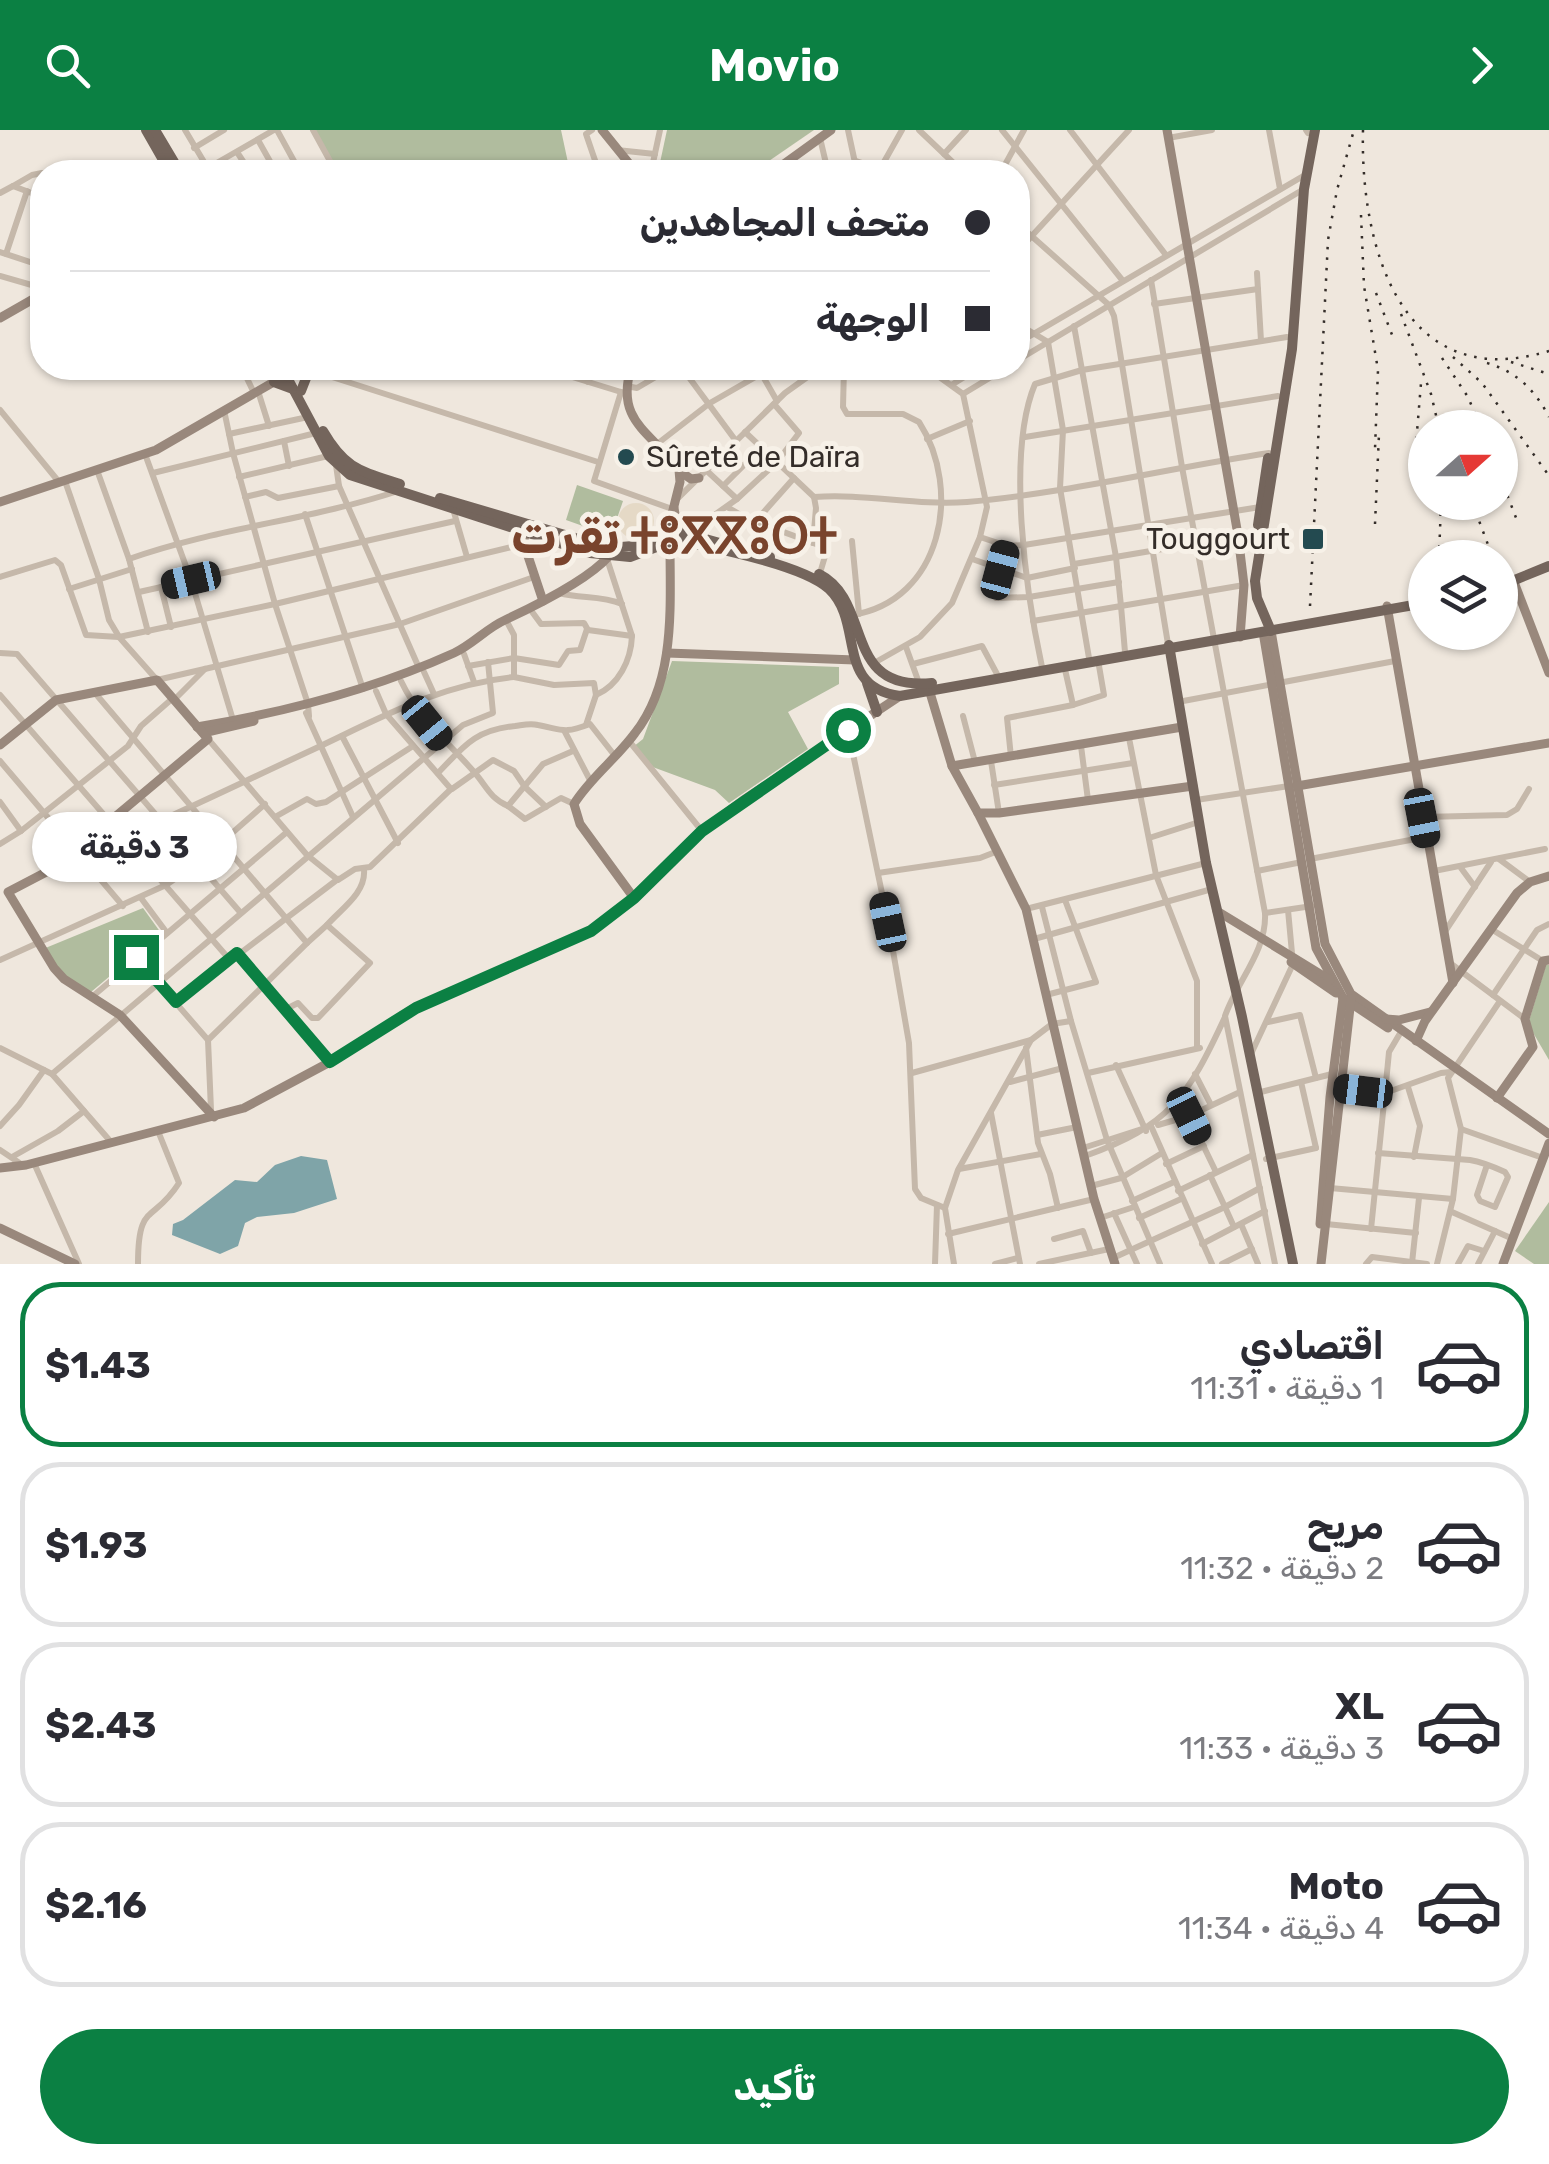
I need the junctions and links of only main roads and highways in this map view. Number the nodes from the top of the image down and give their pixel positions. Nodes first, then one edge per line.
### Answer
1 (146, 130) edge
2 (155, 130) edge
3 (1309, 131) edge
4 (163, 160) edge
5 (173, 160) edge
6 (1302, 183) junction
7 (267, 380) edge
8 (293, 380) edge
9 (303, 380) edge
10 (297, 390) junction
11 (524, 533) junction
12 (676, 536) junction
13 (1549, 568) edge
14 (1518, 583) edge
15 (1408, 604) edge
16 (1266, 629) junction
17 (1169, 647) junction
18 (1095, 659) junction
19 (1064, 666) junction
20 (866, 682) junction
21 (925, 686) junction
22 (876, 712) road end
23 (1233, 1012) junction
24 (1269, 1158) junction
25 (1290, 1264) edge

1 - 4 main road
2 - 5 main road
3 - 6 main road
6 - 16 main road
6 - 16 main road
7 - 10 main road
8 - 10 main road
9 - 10 main road
10 - 11 main road
10 - 11 main road
11 - 12 main road
11 - 12 main road
12 - 20 main road
12 - 21 main road
13 - 14 main road
15 - 16 main road
16 - 17 main road
17 - 18 main road
17 - 18 main road
17 - 23 main road
18 - 19 main road
19 - 21 main road
19 - 21 main road
20 - 21 main road
20 - 22 main road
23 - 24 main road
23 - 24 main road
24 - 25 main road

